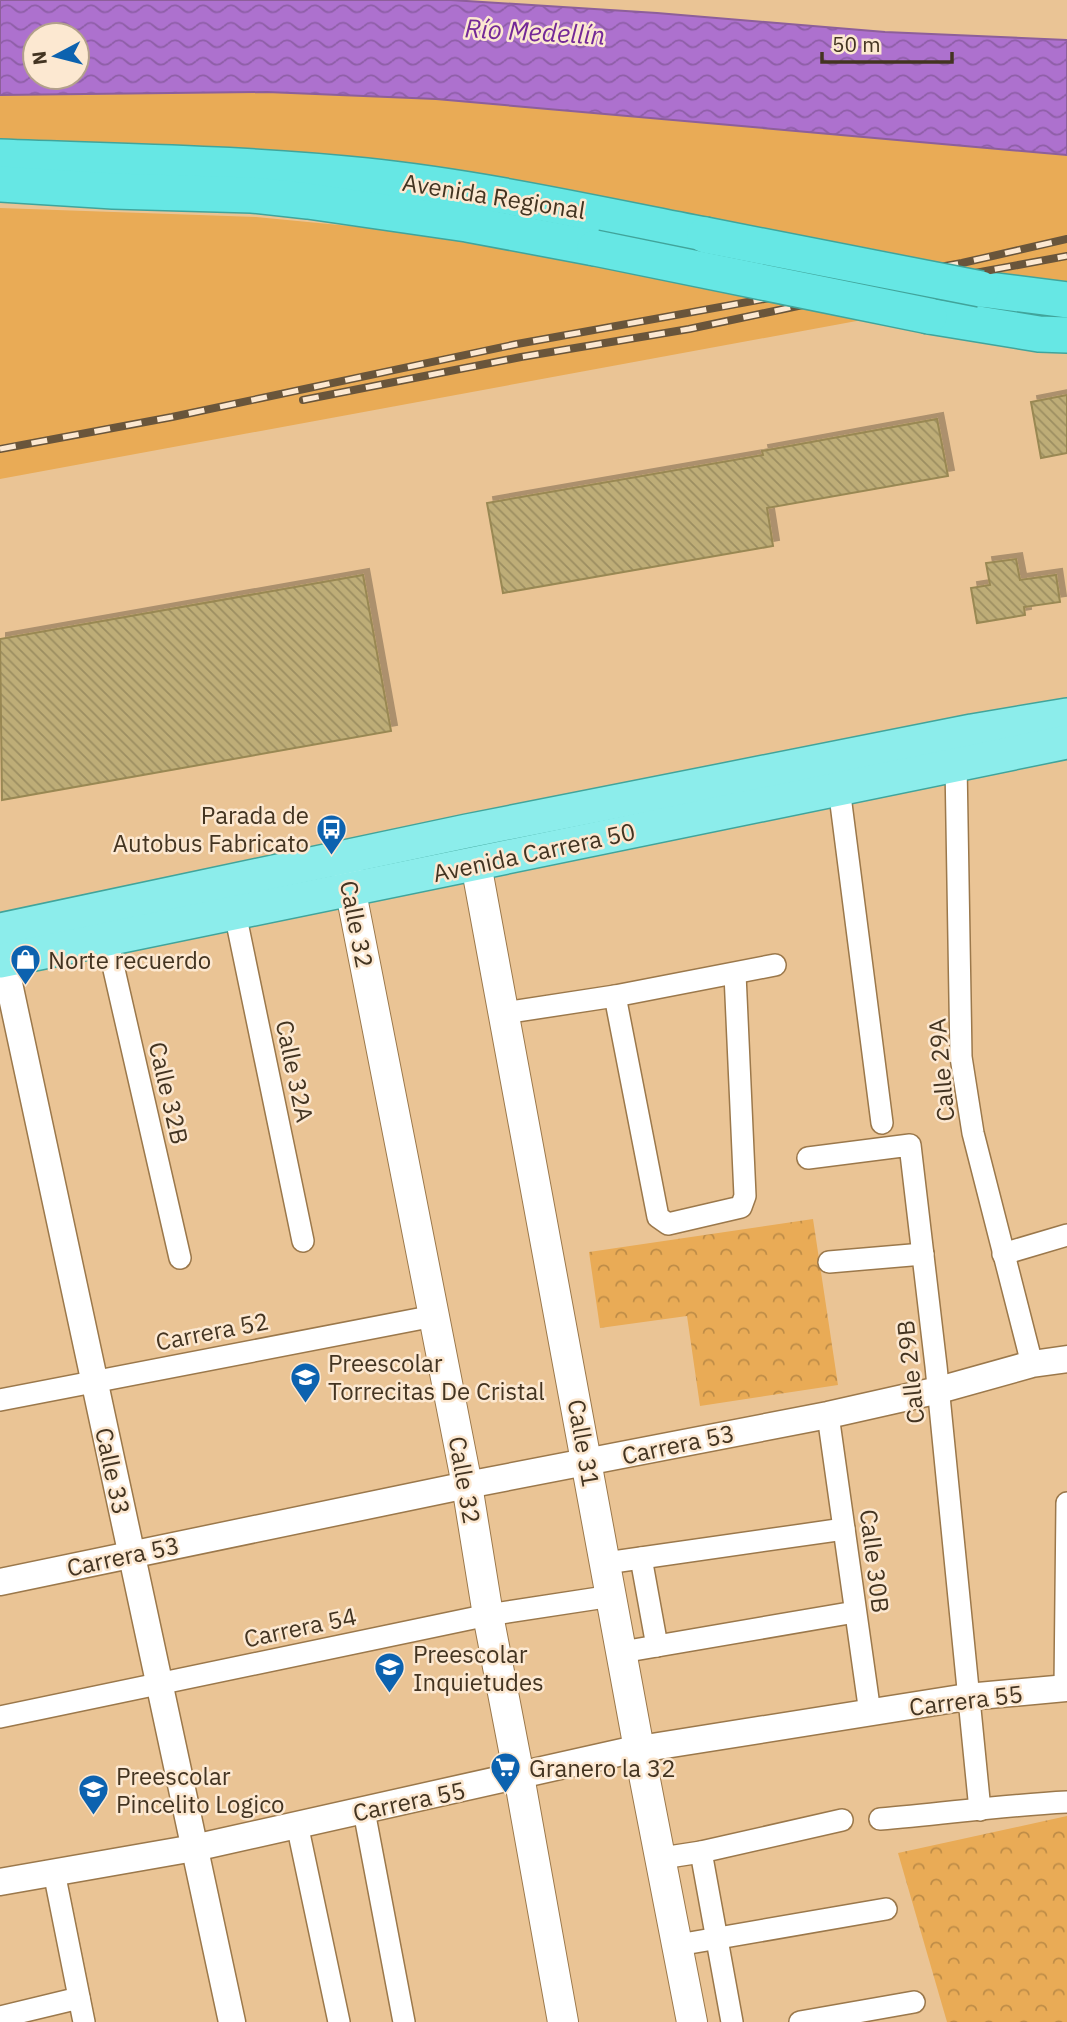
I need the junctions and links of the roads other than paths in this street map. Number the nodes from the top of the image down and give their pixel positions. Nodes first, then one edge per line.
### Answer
1 (0, 157) edge
2 (0, 184) edge
3 (1067, 300) edge
4 (1067, 335) edge
5 (1067, 715) edge
6 (1067, 742) edge
7 (956, 764) junction
8 (839, 788) junction
9 (344, 857) junction
10 (476, 864) junction
11 (350, 890) junction
12 (235, 913) junction
13 (5, 938) edge
14 (107, 939) junction
15 (775, 965) dead end
16 (735, 974) junction
17 (615, 996) junction
18 (504, 1013) junction
19 (882, 1123) dead end
20 (808, 1158) dead end
21 (1067, 1235) edge
22 (303, 1241) dead end
23 (923, 1254) junction
24 (1003, 1254) junction
25 (180, 1258) dead end
26 (829, 1262) dead end
27 (434, 1316) junction
28 (1067, 1359) edge
29 (1032, 1364) junction
30 (94, 1380) junction
31 (939, 1390) junction
32 (0, 1399) edge
33 (828, 1415) junction
34 (588, 1462) junction
35 (467, 1485) junction
36 (1067, 1503) edge
37 (844, 1529) junction
38 (131, 1555) junction
39 (641, 1558) junction
40 (606, 1563) junction
41 (0, 1582) edge
42 (611, 1596) junction
43 (855, 1612) junction
44 (488, 1615) junction
45 (657, 1646) junction
46 (622, 1652) junction
47 (159, 1683) junction
48 (1066, 1688) edge
49 (967, 1697) junction
50 (870, 1713) junction
51 (0, 1717) edge
52 (639, 1749) junction
53 (519, 1776) junction
54 (1067, 1802) edge
55 (364, 1811) junction
56 (980, 1811) junction
57 (880, 1819) dead end
58 (842, 1820) dead end
59 (297, 1824) junction
60 (194, 1848) junction
61 (701, 1852) junction
62 (662, 1858) junction
63 (54, 1872) junction
64 (0, 1882) edge
65 (886, 1909) dead end
66 (717, 1937) junction
67 (678, 1945) junction
68 (79, 1998) junction
69 (914, 2002) dead end
70 (0, 2017) edge
71 (84, 2022) edge
72 (232, 2022) edge
73 (339, 2022) edge
74 (404, 2022) edge
75 (563, 2022) edge
76 (692, 2022) edge
77 (732, 2022) edge
78 (800, 2022) edge

1 - 3 highway, Avenida Regional, bridge
2 - 4 highway, Avenida Regional, bridge
5 - 9 main road, Avenida Carrera 50
6 - 7 main road, Avenida Carrera 50
7 - 8 main road, Avenida Carrera 50
7 - 24 street, Calle 29A
8 - 10 main road, Avenida Carrera 50
8 - 19 street
9 - 11 main road, Calle 32
9 - 13 main road, Avenida Carrera 50
10 - 11 main road, Avenida Carrera 50
10 - 18 main road, Calle 31
11 - 12 main road, Avenida Carrera 50
11 - 27 main road, Calle 32
12 - 14 main road, Avenida Carrera 50
12 - 22 street, Calle 32A
13 - 14 main road, Avenida Carrera 50
13 - 30 street, Calle 33
14 - 25 street, Calle 32B
15 - 16 street
16 - 17 street
16 - 17 street
17 - 18 street
18 - 34 main road, Calle 31
20 - 23 street, Calle 29B
21 - 24 street
23 - 26 street
23 - 31 street, Calle 29B
24 - 29 street, Calle 29A
27 - 30 street, Carrera 52
27 - 35 main road, Calle 32
28 - 29 street, Carrera 53
29 - 31 street, Carrera 53
30 - 32 street, Carrera 52
30 - 38 street, Calle 33
31 - 33 street, Carrera 53
31 - 49 street, Calle 29B
33 - 34 street, Carrera 53
33 - 37 street, Calle 30B
34 - 35 street, Carrera 53
34 - 40 main road, Calle 31
35 - 38 street, Carrera 53
35 - 44 main road, Calle 32
36 - 48 street
37 - 39 street
37 - 43 street, Calle 30B
38 - 41 street, Carrera 53
38 - 47 street, Calle 33
39 - 40 street
39 - 45 street
40 - 42 main road, Calle 31
42 - 44 street, Carrera 54
42 - 46 main road, Calle 31
43 - 45 street
43 - 50 street, Calle 30B
44 - 47 street, Carrera 54
44 - 53 main road, Calle 32
45 - 46 street
46 - 52 main road, Calle 31
47 - 51 street, Carrera 54
47 - 60 street, Calle 33
48 - 49 street, Carrera 55
49 - 50 street, Carrera 55
49 - 56 street, Calle 29B
50 - 52 street, Carrera 55
52 - 53 street, Carrera 55
52 - 62 main road, Calle 31
53 - 55 street, Carrera 55
53 - 75 main road, Calle 32
54 - 56 street
55 - 59 street, Carrera 55
55 - 74 street
56 - 57 street
58 - 61 street
59 - 60 street, Carrera 55
59 - 73 street
60 - 63 street, Carrera 55
60 - 72 street, Calle 33
61 - 62 street
61 - 66 street
62 - 67 main road, Calle 31
63 - 64 street, Carrera 55
63 - 68 street
65 - 66 street
66 - 67 street
66 - 77 street
67 - 76 main road, Calle 31
68 - 70 street
68 - 71 street
69 - 78 street

